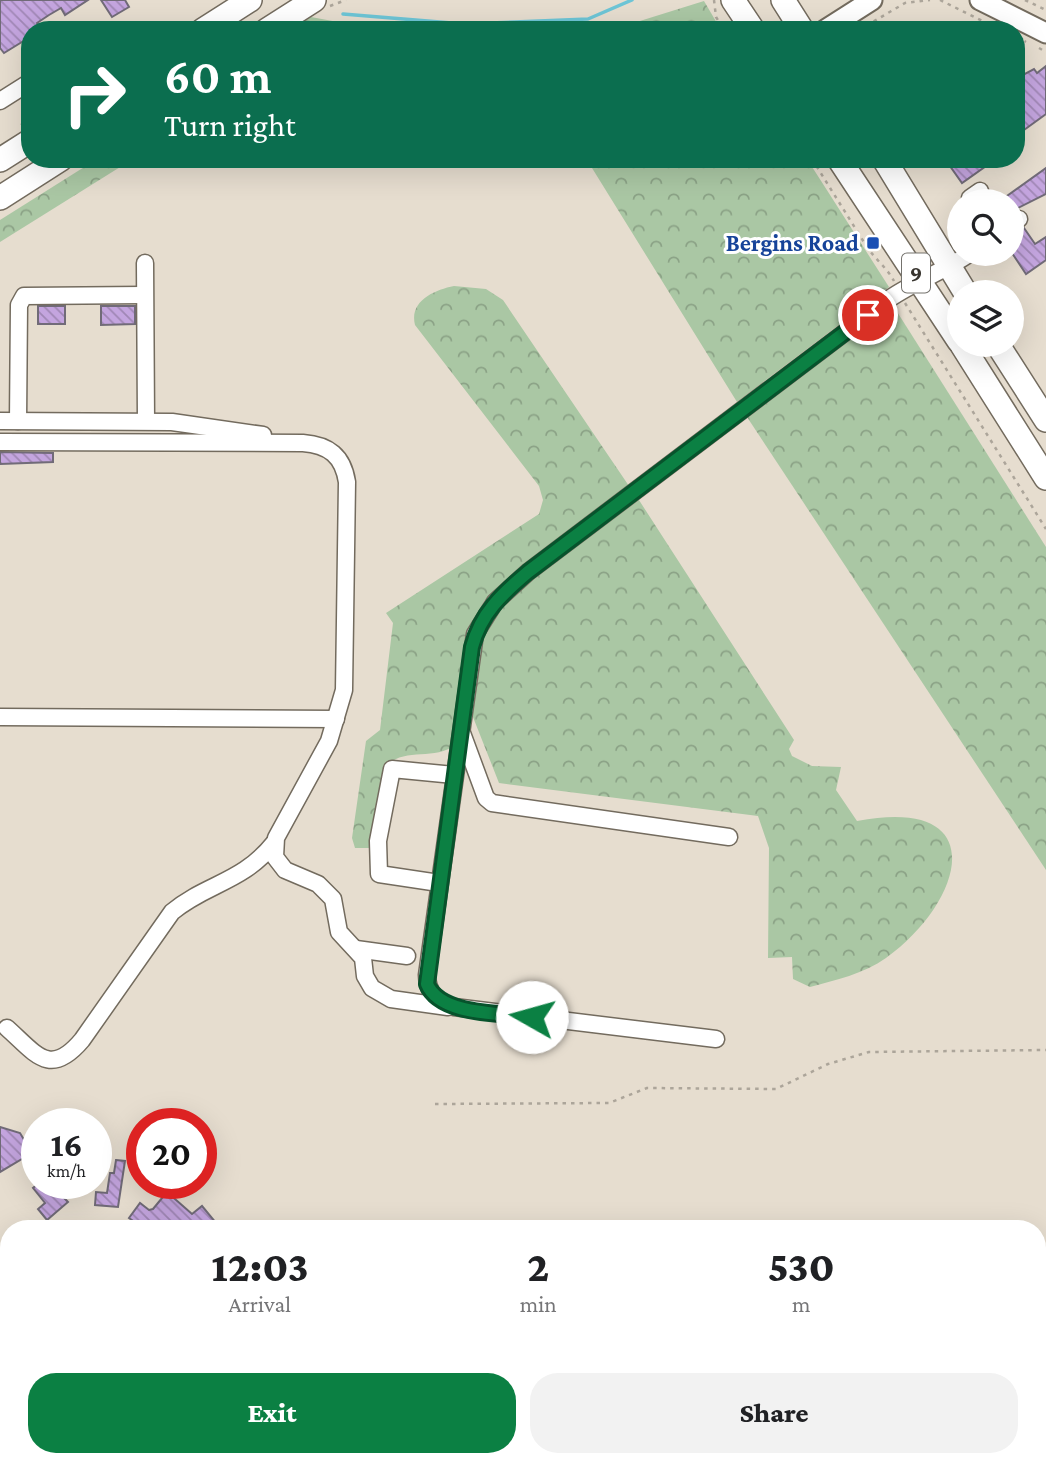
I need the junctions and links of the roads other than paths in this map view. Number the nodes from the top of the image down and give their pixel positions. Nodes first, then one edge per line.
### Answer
1 (250, 0) edge
2 (733, 0) edge
3 (872, 0) edge
4 (980, 0) edge
5 (788, 2) edge
6 (321, 3) edge
7 (217, 21) edge
8 (285, 21) edge
9 (747, 21) edge
10 (798, 21) edge
11 (839, 21) edge
12 (1022, 21) edge
13 (1025, 22) edge
14 (1046, 33) edge
15 (21, 88) edge
16 (0, 101) edge
17 (21, 147) edge
18 (0, 160) edge
19 (47, 168) edge
20 (845, 168) edge
21 (889, 168) edge
22 (0, 198) edge
23 (145, 263) dead end
24 (949, 267) junction
25 (919, 278) junction
26 (957, 280) edge
27 (144, 295) junction
28 (947, 322) edge
29 (969, 357) edge
30 (1007, 357) edge
31 (1046, 420) edge
32 (0, 421) edge
33 (18, 421) junction
34 (146, 421) junction
35 (0, 442) edge
36 (292, 443) junction
37 (1046, 478) edge
38 (0, 717) edge
39 (336, 719) junction
40 (461, 731) junction
41 (454, 775) junction
42 (729, 837) dead end
43 (274, 844) junction
44 (439, 883) junction
45 (356, 949) junction
46 (407, 956) dead end
47 (454, 1007) junction
48 (7, 1028) dead end
49 (716, 1039) dead end

1 - 7 highway
2 - 9 highway
3 - 11 main road
4 - 12 main road
5 - 10 highway
6 - 8 highway
13 - 14 main road
15 - 16 street
17 - 18 highway
19 - 22 highway
20 - 25 highway, 9
21 - 24 highway, 9
23 - 27 street
24 - 25 street
24 - 26 highway, 9
25 - 28 highway, 9
25 - 40 street
27 - 33 street
27 - 34 street
29 - 37 highway, 9
30 - 31 highway
32 - 33 street
33 - 34 street
34 - 36 street
35 - 36 street
36 - 39 street
38 - 39 street
39 - 43 street
40 - 41 street
40 - 42 street
41 - 44 street
41 - 44 street
43 - 45 street
43 - 48 street
44 - 47 street
45 - 46 street
45 - 47 street
47 - 49 street

